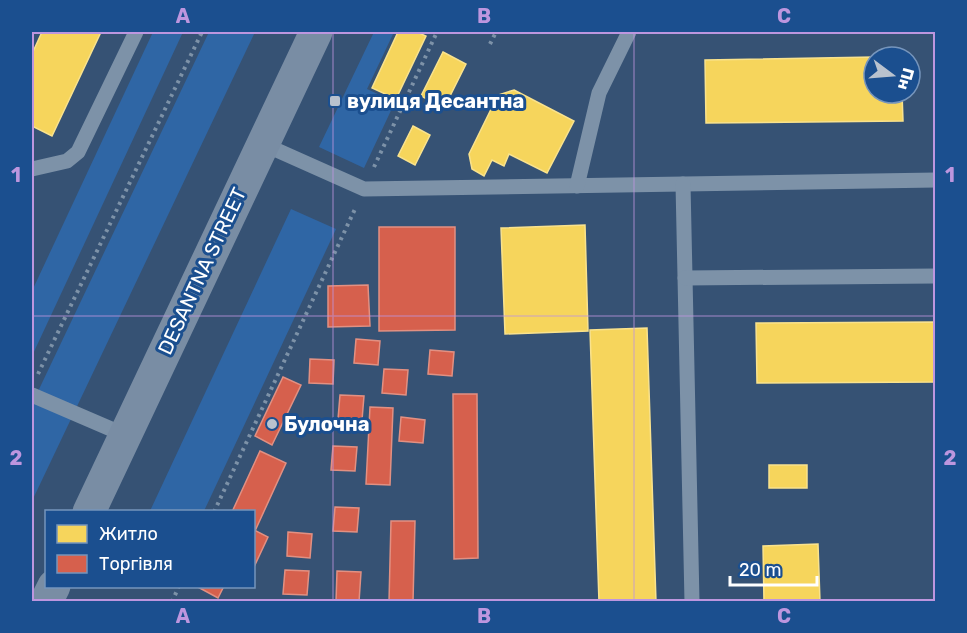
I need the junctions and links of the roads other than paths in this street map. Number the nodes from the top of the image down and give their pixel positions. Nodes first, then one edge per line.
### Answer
1 (136, 32) edge
2 (316, 32) edge
3 (629, 32) edge
4 (263, 144) junction
5 (32, 169) edge
6 (936, 180) edge
7 (683, 184) junction
8 (577, 186) junction
9 (936, 276) edge
10 (685, 279) junction
11 (32, 395) edge
12 (125, 435) junction
13 (90, 510) edge
14 (53, 588) edge
15 (46, 602) edge
16 (692, 602) edge

1 - 5 lane
2 - 4 main road, DESANTNA STREET
3 - 8 lane
4 - 8 lane
4 - 12 main road, DESANTNA STREET
6 - 7 lane
7 - 8 lane
7 - 10 lane
9 - 10 lane
10 - 16 lane
11 - 12 lane
12 - 13 main road, DESANTNA STREET
14 - 15 main road

